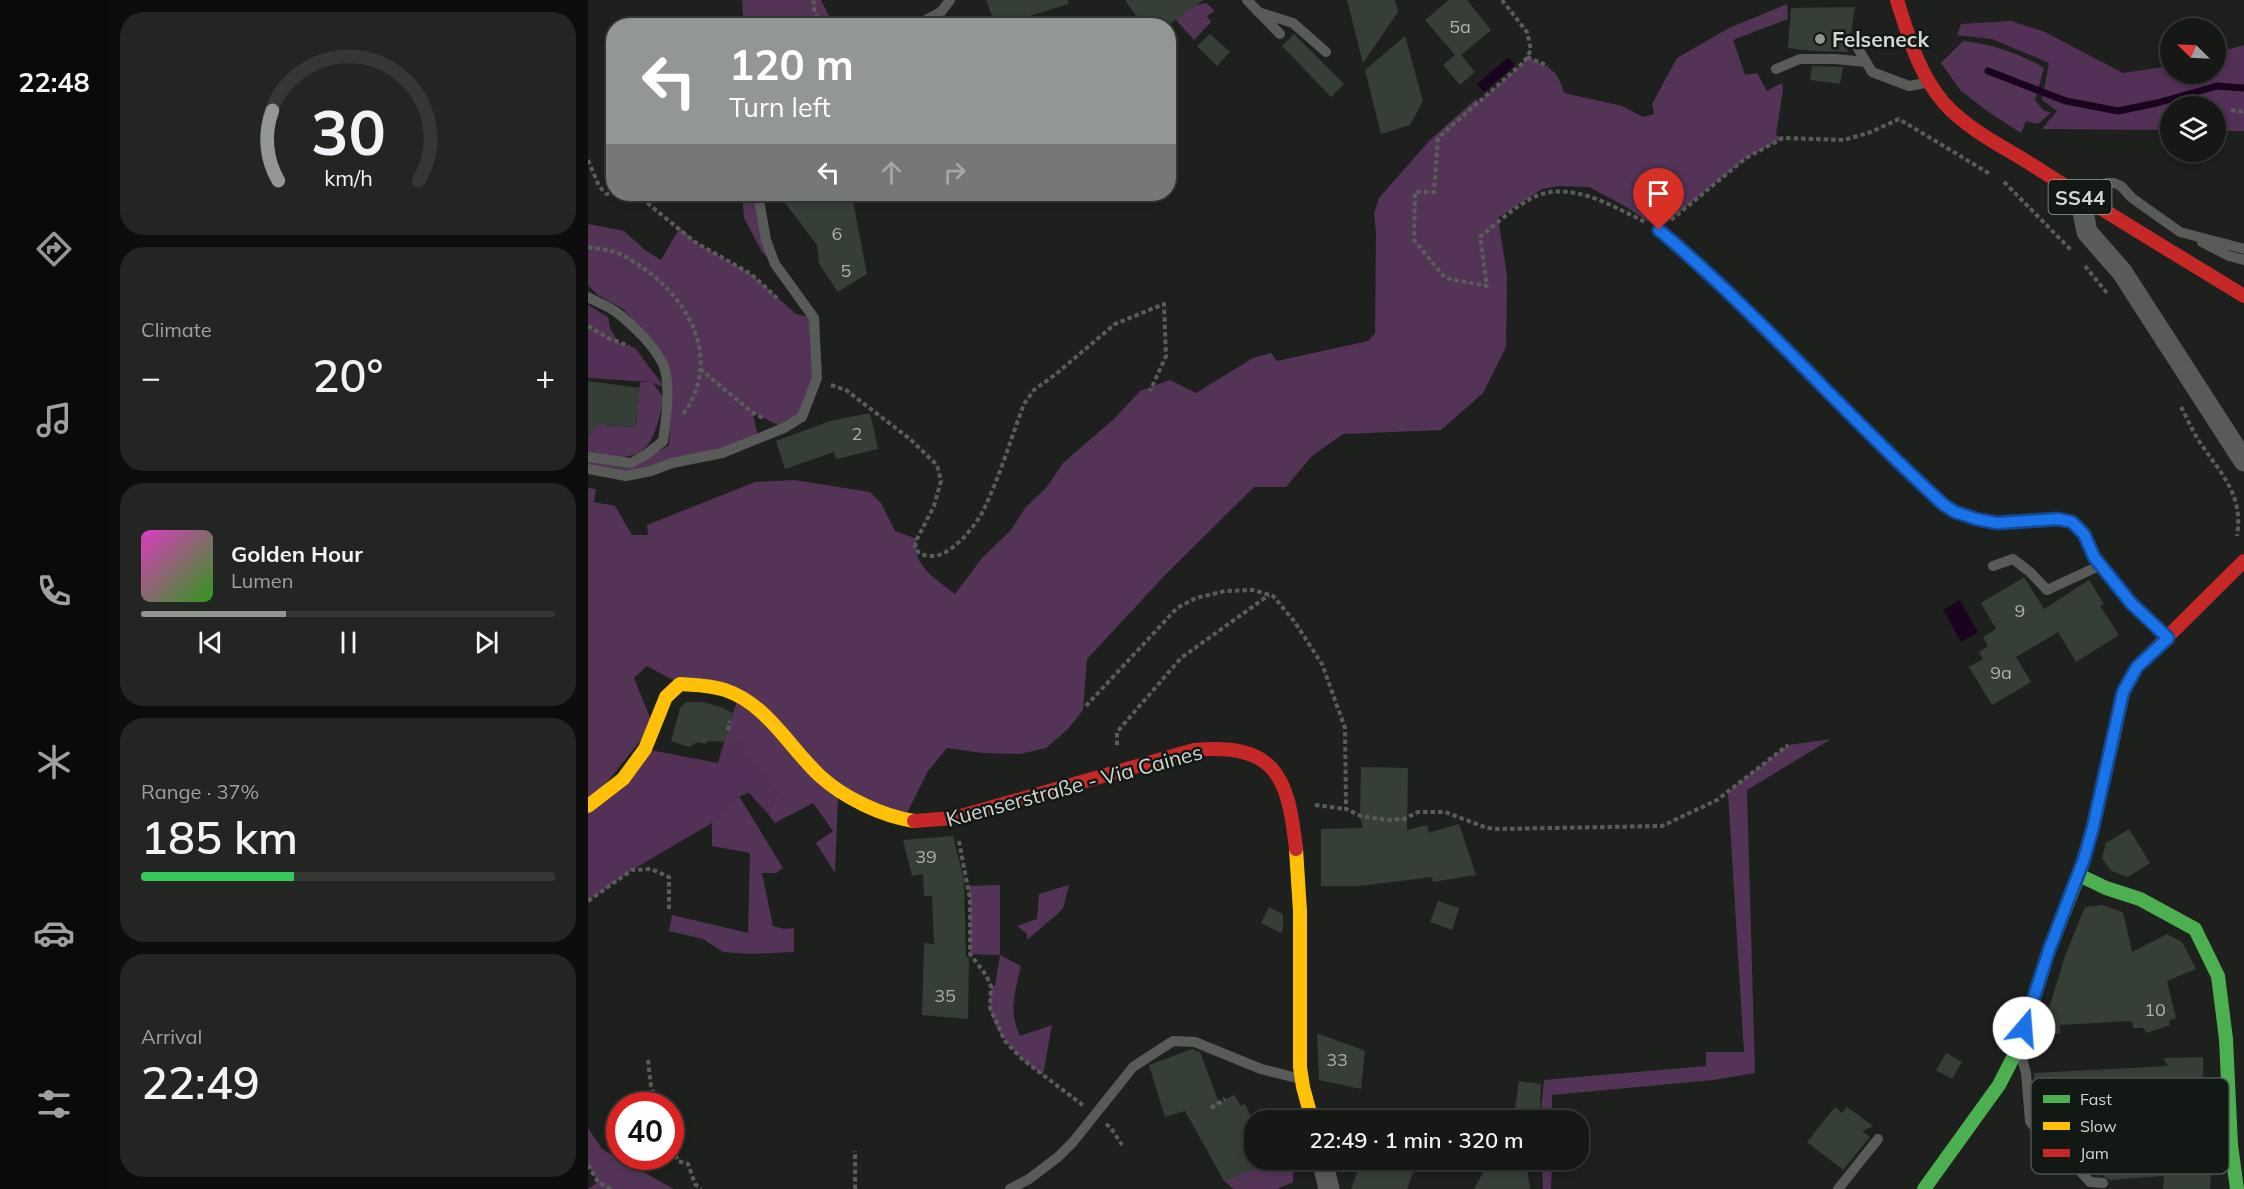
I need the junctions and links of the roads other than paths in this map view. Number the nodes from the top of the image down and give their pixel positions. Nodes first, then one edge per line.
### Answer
1 (950, 0) edge
2 (1247, 0) edge
3 (1897, 0) edge
4 (1258, 12) junction
5 (930, 18) edge
6 (1280, 34) dead end
7 (1853, 40) dead end
8 (1326, 52) dead end
9 (1866, 62) junction
10 (1776, 69) dead end
11 (1928, 82) junction
12 (2086, 200) junction
13 (759, 201) edge
14 (1659, 230) road end
15 (2180, 232) junction
16 (2244, 249) edge
17 (2244, 260) edge
18 (2244, 296) edge
19 (588, 297) edge
20 (588, 457) edge
21 (2244, 461) edge
22 (588, 469) edge
23 (2244, 561) edge
24 (2101, 565) junction
25 (1993, 566) dead end
26 (2168, 638) junction
27 (588, 806) edge
28 (2079, 875) junction
29 (2019, 1046) junction
30 (2228, 1078) edge
31 (1302, 1080) junction
32 (2229, 1103) edge
33 (1310, 1110) edge
34 (2031, 1121) edge
35 (1878, 1139) dead end
36 (1324, 1170) edge
37 (2083, 1174) edge
38 (2103, 1183) dead end
39 (1010, 1189) edge
40 (1329, 1189) edge
41 (1838, 1189) edge
42 (1924, 1189) edge
43 (2236, 1189) edge

1 - 5 lane
2 - 4 lane
3 - 11 street, SS44
4 - 6 lane
4 - 8 lane
7 - 9 lane
9 - 10 lane
9 - 11 lane
11 - 12 street, SS44
12 - 15 lane
12 - 18 street, SS44
12 - 21 street
13 - 22 lane
14 - 24 lane
15 - 16 lane
15 - 17 lane
19 - 20 lane
23 - 26 street
24 - 25 lane
24 - 26 lane
26 - 28 street
27 - 31 street, Kuenserstraße - Via Caines
28 - 29 street
28 - 30 street
29 - 34 lane
29 - 42 street
31 - 33 street, Kuenserstraße - Via Caines
31 - 39 lane
32 - 43 street
35 - 41 lane
36 - 40 street
37 - 38 lane

